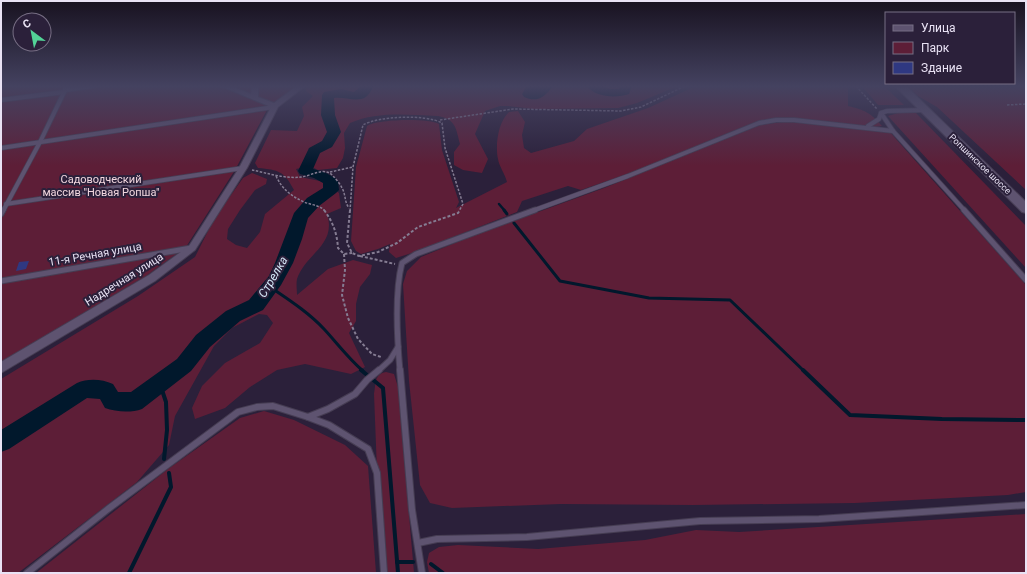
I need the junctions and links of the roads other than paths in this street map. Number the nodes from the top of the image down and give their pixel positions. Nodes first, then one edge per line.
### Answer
1 (54, 113) edge
2 (236, 113) edge
3 (272, 113) edge
4 (881, 113) joint
5 (928, 113) edge
6 (868, 126) junction
7 (893, 131) junction
8 (40, 142) junction
9 (1, 148) edge
10 (243, 168) junction
11 (6, 204) junction
12 (1026, 209) edge
13 (1, 214) edge
14 (192, 248) junction
15 (1, 280) edge
16 (1026, 280) edge
17 (398, 346) junction
18 (1, 368) edge
19 (308, 417) junction
20 (1026, 505) edge
21 (418, 543) junction
22 (27, 573) edge
23 (384, 573) edge
24 (422, 573) edge

1 - 8 lane
2 - 8 lane
3 - 10 street, Надречная улица
4 - 6 lane
4 - 7 lane
5 - 12 main road, Ропшинское шоссе
6 - 7 lane
6 - 17 lane
7 - 16 lane
8 - 9 lane
8 - 11 lane
10 - 11 lane
10 - 14 street, Надречная улица
11 - 13 lane
14 - 15 lane, 11-я Речная улица
14 - 18 street, Надречная улица
17 - 19 lane
17 - 21 lane
19 - 22 lane
19 - 23 lane
20 - 21 lane
21 - 24 lane

